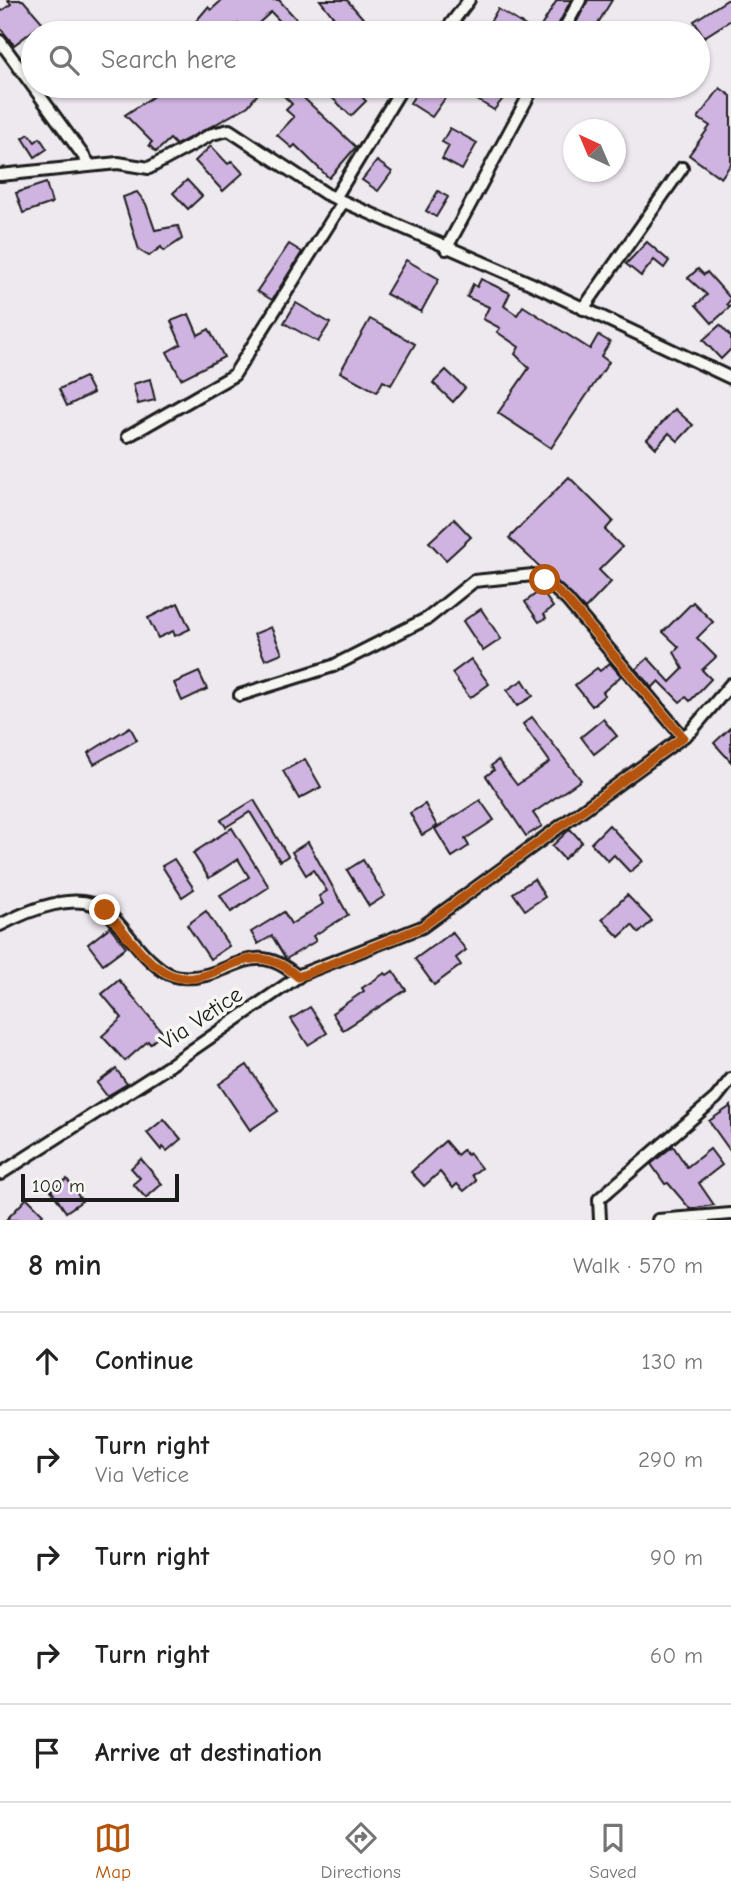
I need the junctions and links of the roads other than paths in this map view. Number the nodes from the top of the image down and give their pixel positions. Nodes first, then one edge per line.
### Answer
1 (469, 0) edge
2 (580, 0) edge
3 (453, 21) edge
4 (569, 21) edge
5 (0, 41) edge
6 (21, 70) edge
7 (41, 98) edge
8 (396, 98) edge
9 (527, 98) edge
10 (90, 165) junction
11 (682, 168) dead end
12 (0, 175) edge
13 (339, 200) junction
14 (446, 248) junction
15 (583, 309) junction
16 (731, 378) edge
17 (128, 436) dead end
18 (731, 684) edge
19 (240, 695) dead end
20 (683, 737) junction
21 (0, 925) edge
22 (298, 977) junction
23 (731, 1079) edge
24 (0, 1174) edge
25 (731, 1214) edge
26 (600, 1220) edge
27 (658, 1220) edge

1 - 3 street
2 - 4 street
5 - 6 street
7 - 10 street
8 - 13 street
9 - 14 street
10 - 12 street
10 - 13 street
11 - 15 street
13 - 14 street
13 - 17 street
14 - 15 street
15 - 16 street
18 - 20 street, Via Vetice
19 - 20 street
20 - 22 street, Via Vetice
21 - 22 street
22 - 24 street, Via Vetice
23 - 26 street
25 - 27 street

